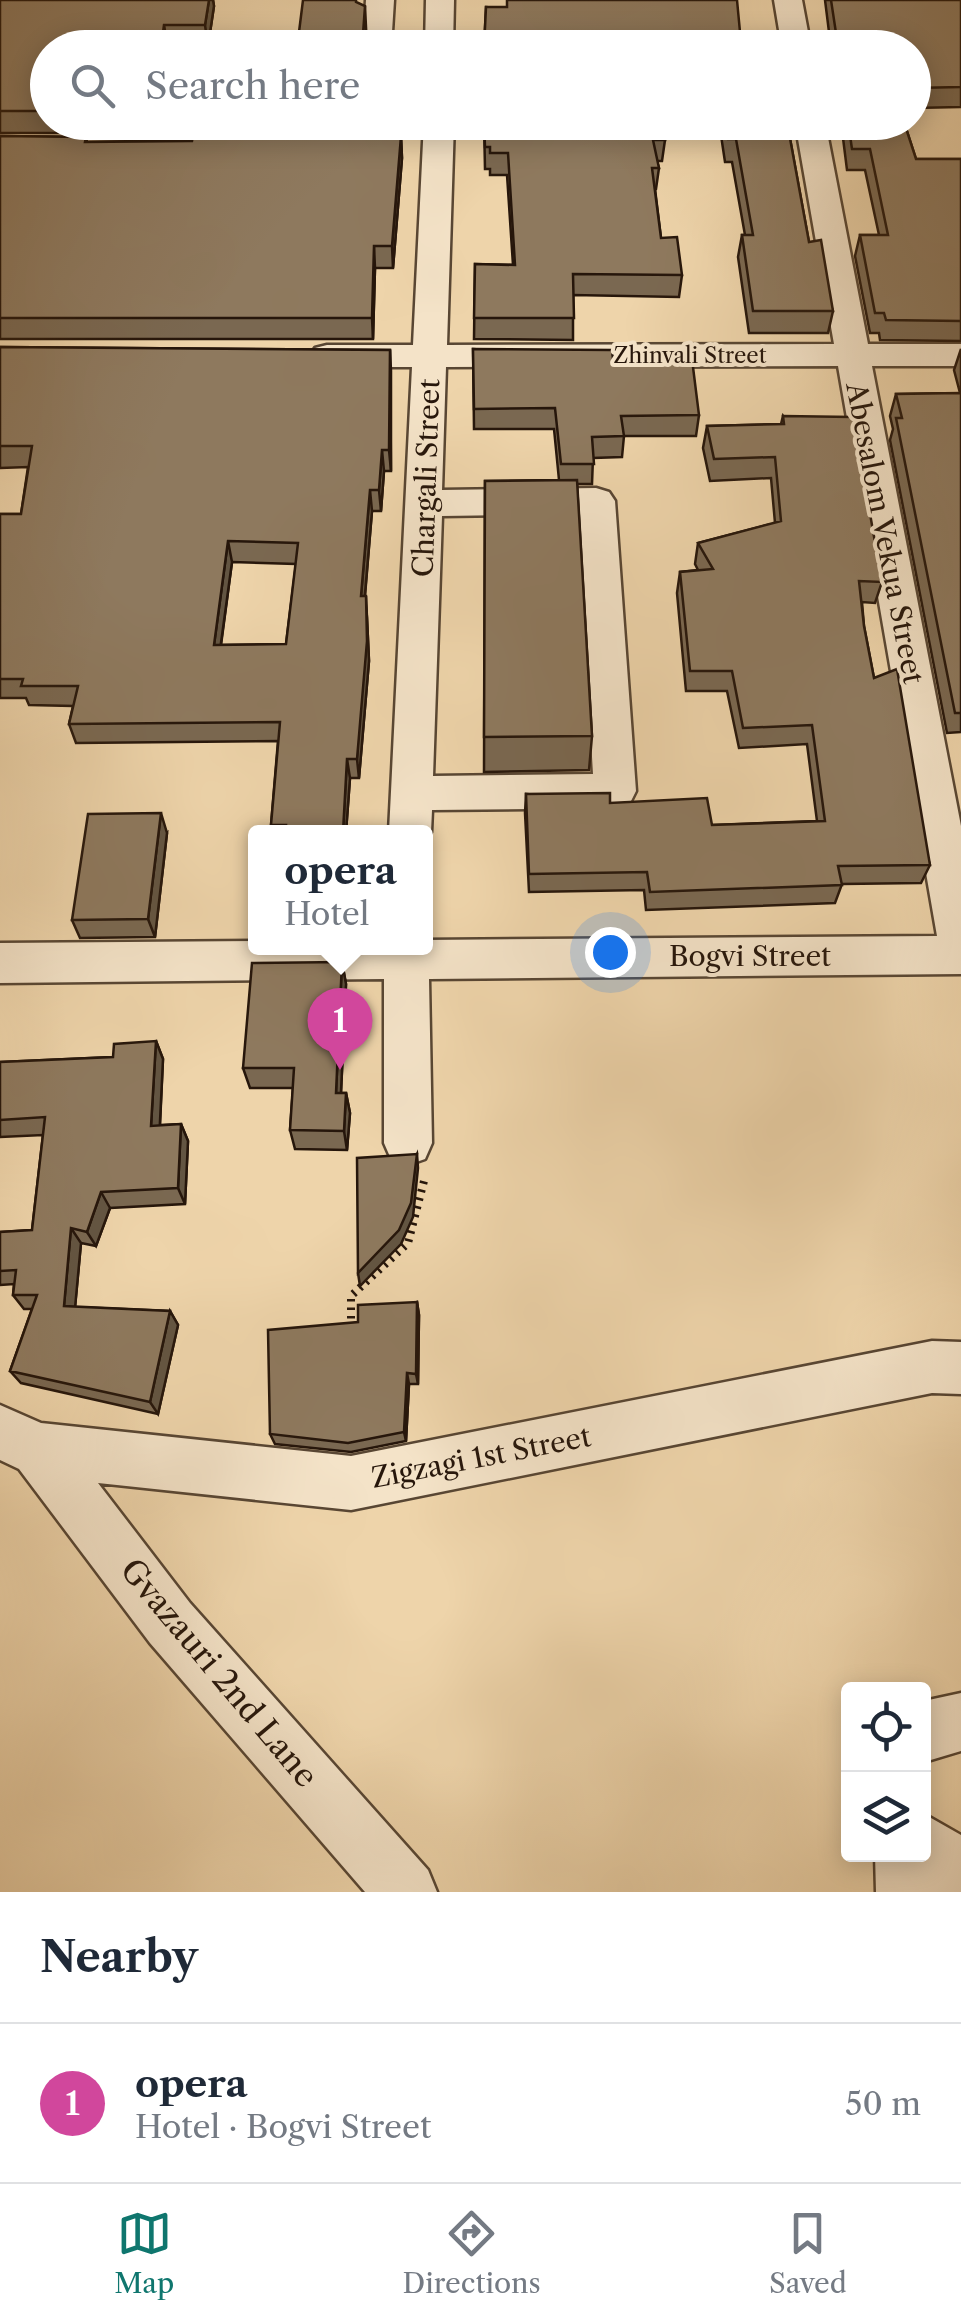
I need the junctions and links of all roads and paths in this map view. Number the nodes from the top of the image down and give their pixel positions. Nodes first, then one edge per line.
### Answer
1 (380, 0) edge
2 (440, 0) edge
3 (788, 0) edge
4 (378, 30) edge
5 (439, 30) edge
6 (794, 30) edge
7 (348, 140) edge
8 (438, 140) edge
9 (813, 140) edge
10 (330, 145) edge
11 (852, 355) junction
12 (961, 355) edge
13 (296, 356) edge
14 (431, 356) junction
15 (425, 503) junction
16 (411, 813) edge
17 (961, 943) edge
18 (433, 953) edge
19 (324, 955) edge
20 (405, 955) edge
21 (961, 955) edge
22 (0, 963) edge
23 (408, 1142) joint
24 (351, 1334) edge
25 (961, 1368) edge
26 (19, 1441) edge
27 (961, 1722) edge
28 (931, 1729) edge
29 (931, 1850) edge
30 (908, 1862) edge
31 (961, 1872) edge
32 (406, 1892) edge
33 (907, 1892) edge

1 - 4 street
2 - 5 street
3 - 6 street
7 - 10 street
8 - 14 street, Chargali Street
9 - 11 street, Abesalom Vekua Street
11 - 12 street, Zhinvali Street
11 - 14 street, Zhinvali Street
11 - 17 street, Abesalom Vekua Street
13 - 14 street, Zhinvali Street
14 - 15 street, Chargali Street
15 - 16 street, Chargali Street
15 - 16 street
18 - 21 street, Bogvi Street
19 - 22 street, Bogvi Street
20 - 23 street
23 - 24 path
25 - 26 street, Zigzagi 1st Street
26 - 32 street, Gvazauri 2nd Lane
27 - 28 street
29 - 31 street
30 - 33 street

